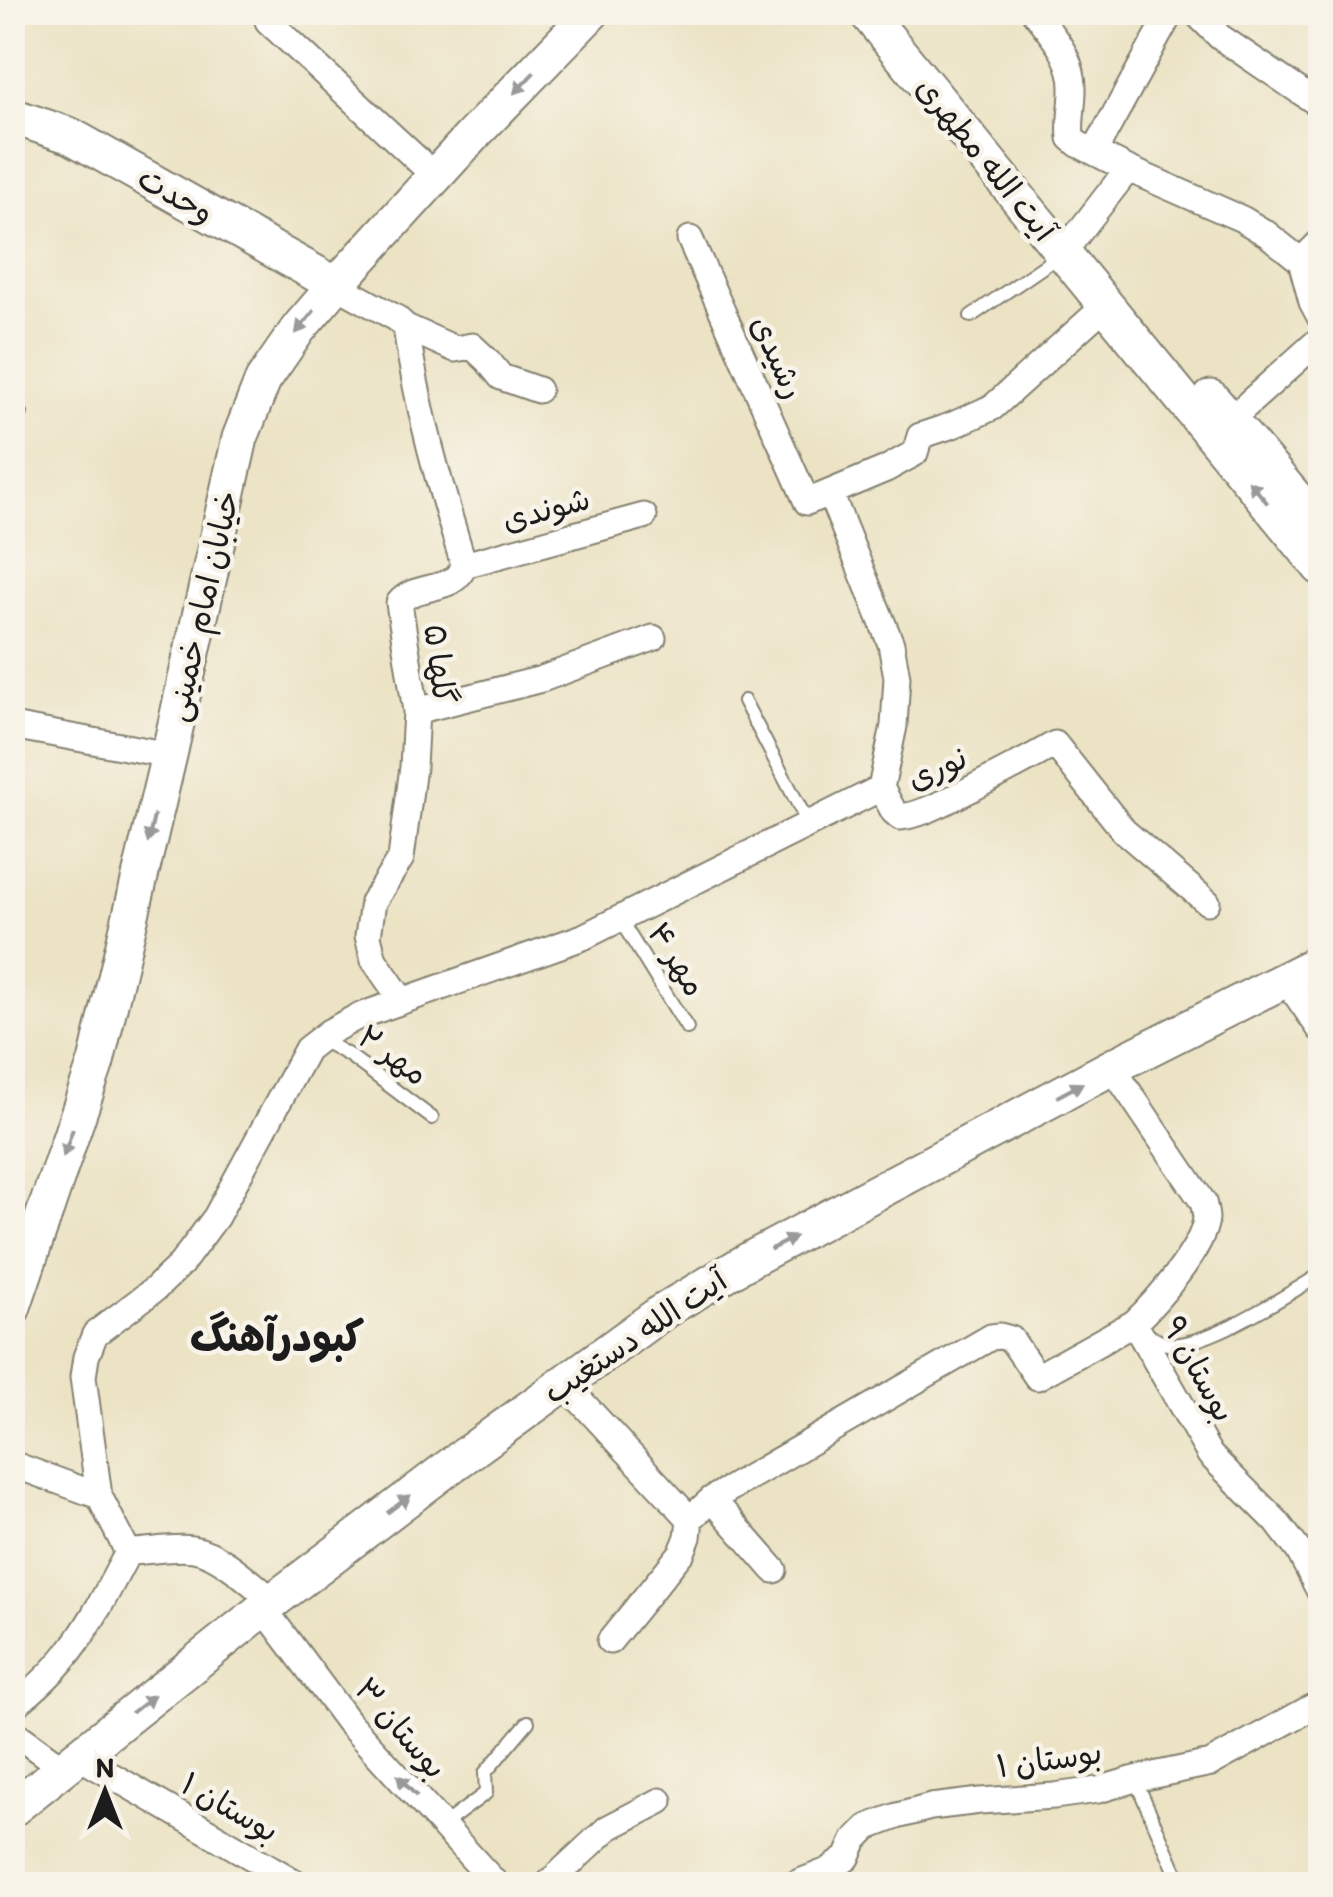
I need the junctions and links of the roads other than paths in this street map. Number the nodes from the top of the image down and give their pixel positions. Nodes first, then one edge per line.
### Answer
1 (592, 12) edge
2 (866, 12) edge
3 (1034, 12) edge
4 (1171, 12) edge
5 (1194, 12) edge
6 (268, 21) dead end
7 (1320, 104) edge
8 (12, 116) edge
9 (1094, 152) junction
10 (1128, 169) junction
11 (436, 176) junction
12 (690, 239) dead end
13 (1320, 242) edge
14 (1063, 254) junction
15 (1301, 261) junction
16 (336, 286) junction
17 (1105, 306) junction
18 (971, 316) dead end
19 (1320, 317) edge
20 (406, 327) junction
21 (1320, 340) edge
22 (538, 390) dead end
23 (1230, 420) junction
24 (818, 497) junction
25 (644, 516) dead end
26 (1320, 527) edge
27 (464, 565) junction
28 (1320, 568) edge
29 (653, 638) dead end
30 (744, 701) dead end
31 (416, 712) junction
32 (12, 726) edge
33 (169, 755) junction
34 (881, 788) junction
35 (808, 823) junction
36 (1207, 902) dead end
37 (620, 918) junction
38 (1320, 962) edge
39 (1286, 980) junction
40 (395, 1002) junction
41 (687, 1028) dead end
42 (1320, 1029) edge
43 (320, 1038) junction
44 (1112, 1068) junction
45 (432, 1118) dead end
46 (1320, 1275) edge
47 (12, 1309) edge
48 (1134, 1323) junction
49 (564, 1383) junction
50 (12, 1464) edge
51 (99, 1496) junction
52 (712, 1500) junction
53 (690, 1519) junction
54 (128, 1552) junction
55 (774, 1570) dead end
56 (1320, 1592) edge
57 (269, 1605) junction
58 (610, 1641) dead end
59 (1320, 1703) edge
60 (12, 1707) edge
61 (528, 1722) dead end
62 (12, 1731) edge
63 (70, 1762) junction
64 (1134, 1778) junction
65 (660, 1801) dead end
66 (12, 1809) edge
67 (443, 1825) junction
68 (298, 1884) edge
69 (496, 1884) edge
70 (548, 1884) edge
71 (795, 1884) edge
72 (1181, 1884) edge

1 -> 11 main road, خیابان امام خمینی
2 - 14 main road, آیت الله مطهری
3 - 9 street
4 - 9 street
5 - 7 street
6 - 11 street
8 - 16 main road, وحدت
9 - 10 street
10 - 14 street
10 - 15 street
11 - 16 main road, خیابان امام خمینی
12 - 24 street, رشیدی
13 - 15 street
14 - 17 main road, آیت الله مطهری
14 - 18 lane
15 - 19 street
16 - 20 street
16 -> 33 main road, خیابان امام خمینی
17 - 23 main road, آیت الله مطهری
17 - 24 street
28 -> 17 main road, آیت الله مطهری
20 - 22 street
20 - 27 street
21 - 23 street
23 - 26 main road, آیت الله مطهری
24 - 34 street, نوری
25 - 27 street, شوندی
27 - 31 street, گلها ۵
29 - 31 street
30 - 35 lane
31 - 40 street, گلها ۵
32 - 33 street
33 -> 47 main road, خیابان امام خمینی
34 - 35 street
34 - 36 street, نوری
35 - 37 street
37 - 40 street
37 - 41 lane, مهر ۴
38 - 39 main road, آیت الله دستغیب
39 - 42 street
39 - 44 main road, آیت الله دستغیب
40 - 43 street
43 - 45 lane, مهر ۲
43 - 51 street
44 - 48 street, بوستان ۹
49 -> 44 main road, آیت الله دستغیب
46 - 48 lane
48 - 52 street
48 - 56 street, بوستان ۹
49 - 53 street
57 -> 49 main road, آیت الله دستغیب
50 - 51 street
51 - 54 street
52 - 53 street
52 - 55 street
53 - 58 street
54 - 57 street, بوستان ۳
54 - 60 street
63 -> 57 main road, آیت الله دستغیب
67 -> 57 street, بوستان ۳
59 - 64 street, بوستان ۱
61 - 67 lane
62 - 63 street, بوستان ۱
63 - 66 main road, آیت الله دستغیب
63 - 68 street, بوستان ۱
64 - 71 street, بوستان ۱
64 - 72 lane
65 - 70 street
67 - 69 street, بوستان ۳

